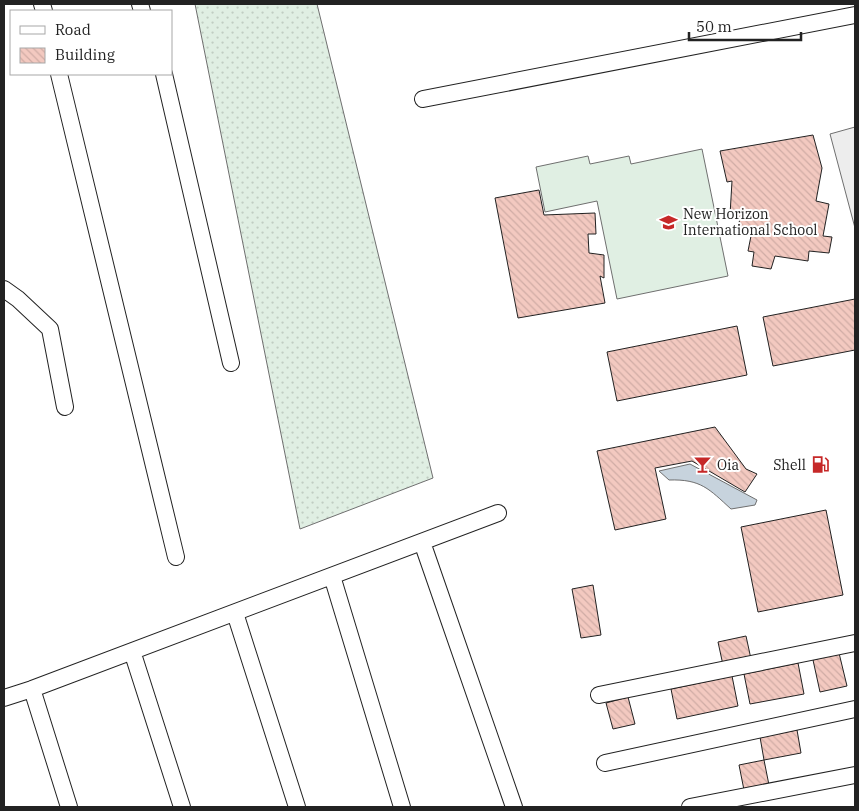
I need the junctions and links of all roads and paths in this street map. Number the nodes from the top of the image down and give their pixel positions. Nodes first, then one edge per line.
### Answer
1 (855, 15) edge
2 (59, 75) edge
3 (164, 75) edge
4 (423, 99) dead end
5 (4, 289) edge
6 (231, 362) dead end
7 (65, 407) dead end
8 (498, 513) dead end
9 (422, 542) junction
10 (176, 557) dead end
11 (332, 576) junction
12 (235, 613) junction
13 (855, 643) edge
14 (132, 651) junction
15 (32, 690) junction
16 (600, 695) dead end
17 (4, 698) edge
18 (855, 709) edge
19 (605, 762) dead end
20 (855, 775) edge
21 (70, 807) edge
22 (182, 807) edge
23 (297, 807) edge
24 (402, 807) edge
25 (514, 807) edge
26 (690, 807) edge

1 - 4 street
2 - 10 street
3 - 6 street
5 - 7 street
8 - 9 street
9 - 11 street
9 - 25 street
11 - 12 street
11 - 24 street
12 - 14 street
12 - 23 street
13 - 16 street
14 - 15 street
14 - 22 street
15 - 17 street
15 - 21 street
18 - 19 street
20 - 26 street

